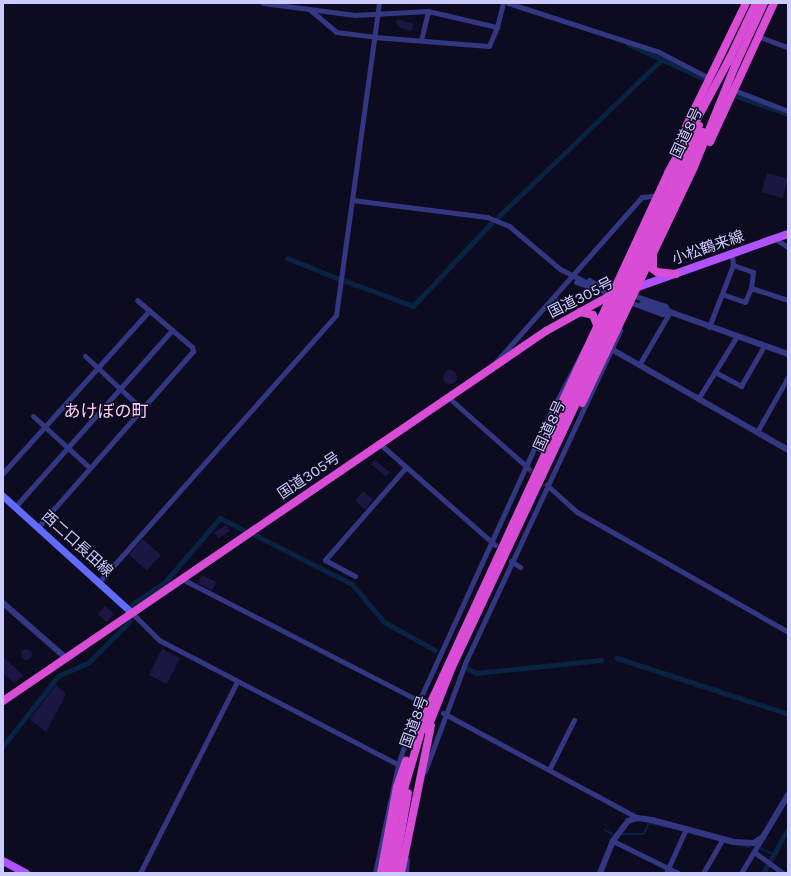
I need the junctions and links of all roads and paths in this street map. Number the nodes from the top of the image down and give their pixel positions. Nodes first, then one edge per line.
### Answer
1 (263, 3) edge
2 (379, 3) edge
3 (503, 3) edge
4 (508, 3) edge
5 (746, 3) edge
6 (756, 3) edge
7 (764, 3) edge
8 (774, 3) edge
9 (279, 4) edge
10 (308, 9) junction
11 (428, 11) junction
12 (377, 14) junction
13 (497, 27) junction
14 (757, 36) junction
15 (374, 37) junction
16 (421, 40) junction
17 (788, 47) edge
18 (733, 60) junction
19 (709, 78) junction
20 (732, 90) junction
21 (788, 111) edge
22 (654, 196) junction
23 (352, 200) junction
24 (788, 234) edge
25 (775, 239) junction
26 (652, 244) junction
27 (788, 247) edge
28 (732, 255) junction
29 (733, 265) junction
30 (623, 272) junction
31 (676, 274) junction
32 (571, 277) junction
33 (592, 285) dead end
34 (638, 287) junction
35 (751, 288) junction
36 (613, 294) junction
37 (722, 294) junction
38 (634, 295) junction
39 (137, 300) dead end
40 (788, 300) edge
41 (630, 303) junction
42 (642, 303) dead end
43 (150, 310) junction
44 (580, 312) junction
45 (670, 312) junction
46 (623, 318) junction
47 (597, 325) junction
48 (709, 327) junction
49 (172, 330) junction
50 (737, 336) junction
51 (588, 343) junction
52 (764, 346) junction
53 (613, 350) junction
54 (788, 354) edge
55 (85, 356) dead end
56 (638, 365) junction
57 (97, 368) junction
58 (488, 371) junction
59 (715, 372) junction
60 (788, 377) edge
61 (583, 380) junction
62 (120, 389) junction
63 (449, 398) junction
64 (698, 399) junction
65 (142, 409) junction
66 (33, 416) dead end
67 (45, 427) junction
68 (757, 432) junction
69 (380, 444) junction
70 (68, 448) junction
71 (788, 449) edge
72 (406, 467) junction
73 (527, 467) junction
74 (90, 468) junction
75 (3, 472) edge
76 (548, 486) junction
77 (3, 496) edge
78 (15, 507) junction
79 (524, 515) junction
80 (514, 520) junction
81 (38, 527) junction
82 (493, 543) junction
83 (512, 562) junction
84 (520, 567) dead end
85 (355, 576) dead end
86 (182, 579) junction
87 (99, 582) junction
88 (3, 603) edge
89 (132, 613) junction
90 (788, 632) edge
91 (66, 658) junction
92 (237, 682) junction
93 (3, 700) edge
94 (421, 702) junction
95 (427, 711) junction
96 (441, 712) junction
97 (574, 720) dead end
98 (400, 766) junction
99 (549, 770) junction
100 (788, 795) edge
101 (638, 818) junction
102 (686, 828) junction
103 (762, 837) junction
104 (723, 839) junction
105 (613, 841) junction
106 (754, 852) junction
107 (3, 861) edge
108 (667, 870) edge
109 (26, 873) edge
110 (140, 873) edge
111 (375, 873) edge
112 (380, 873) edge
113 (388, 873) edge
114 (394, 873) edge
115 (401, 873) edge
116 (406, 873) edge
117 (600, 873) edge
118 (678, 873) edge
119 (703, 873) edge
120 (741, 873) edge
121 (783, 873) edge

1 - 9 street
2 - 12 street
3 - 13 street
4 - 19 street
5 - 19 highway
6 - 18 highway, 国道8号
7 - 18 highway, 国道8号
8 - 14 highway
9 - 10 street
10 - 12 street
10 - 15 street
11 - 12 street
11 - 13 street
11 - 16 street
12 - 15 street
13 - 16 street
14 - 17 street
14 - 20 highway
15 - 16 street
15 - 23 street
18 - 26 highway, 国道8号
18 - 30 highway
19 - 22 highway
20 - 21 street
20 - 26 highway
22 - 30 highway
22 - 32 street
23 - 32 street
23 - 87 street
24 - 25 main road, 小松鶴来線
25 - 27 street
25 - 28 main road, 小松鶴来線
26 - 31 highway
26 - 34 highway
26 - 61 highway, 国道8号, bridge
28 - 29 street
28 - 31 main road, 小松鶴来線
29 - 35 street
29 - 37 street
30 - 36 highway
31 - 34 main road, 小松鶴来線
32 - 33 street
32 - 36 street
32 - 58 street
34 - 36 highway, 国道305号
34 - 38 highway
35 - 37 street
35 - 40 street
36 - 38 street
36 - 41 street
36 - 44 highway, 国道305号
36 - 47 highway
37 - 48 street
38 - 41 highway
38 - 45 street
39 - 43 street
41 - 45 street
41 - 46 highway
42 - 45 street
43 - 49 street
43 - 57 street
44 - 47 highway
44 - 58 highway, 国道305号
45 - 48 street
45 - 56 street
46 - 53 street
46 - 79 highway
47 - 51 highway
48 - 50 street
49 - 62 street
49 - 65 street
50 - 52 street
50 - 59 street
51 - 73 street
51 - 80 highway
52 - 54 street
52 - 59 street
53 - 56 street
53 - 76 street
55 - 57 street
56 - 64 street
57 - 62 street
57 - 67 street
58 - 63 highway, 国道305号
59 - 64 street
60 - 68 street
61 - 79 highway, 国道8号
61 - 80 highway, 国道8号
62 - 65 street
62 - 70 street
63 - 69 highway, 国道305号
63 - 73 street
64 - 68 street
65 - 74 street
66 - 67 street
67 - 70 street
67 - 75 street
68 - 71 street
69 - 72 street
69 - 86 highway, 国道305号
70 - 74 street
70 - 78 street
72 - 82 street
72 - 85 street
73 - 82 street
74 - 81 street
76 - 83 street
76 - 90 street
77 - 78 main road, 西二口長田線
78 - 81 main road, 西二口長田線
79 - 96 highway, 国道8号
80 - 95 highway, 国道8号
81 - 87 main road, 西二口長田線
82 - 94 street
83 - 84 street
83 - 96 street
86 - 89 highway, 国道305号
86 - 94 street
87 - 89 main road, 西二口長田線
88 - 91 street
89 - 91 highway, 国道305号
89 - 92 street
91 - 93 highway, 国道305号
92 - 98 street
92 - 110 street
94 - 98 street
95 - 112 highway
95 - 113 highway, 国道8号
96 - 99 street
96 - 114 highway, 国道8号
96 - 115 highway
96 - 116 street
97 - 99 street
98 - 111 street
99 - 101 street
100 - 103 street
101 - 102 street
101 - 105 street
102 - 104 street
102 - 108 street
103 - 104 street
103 - 106 street
104 - 119 street
105 - 108 street
105 - 117 street
106 - 120 street
106 - 121 street
107 - 109 main road
108 - 118 street

